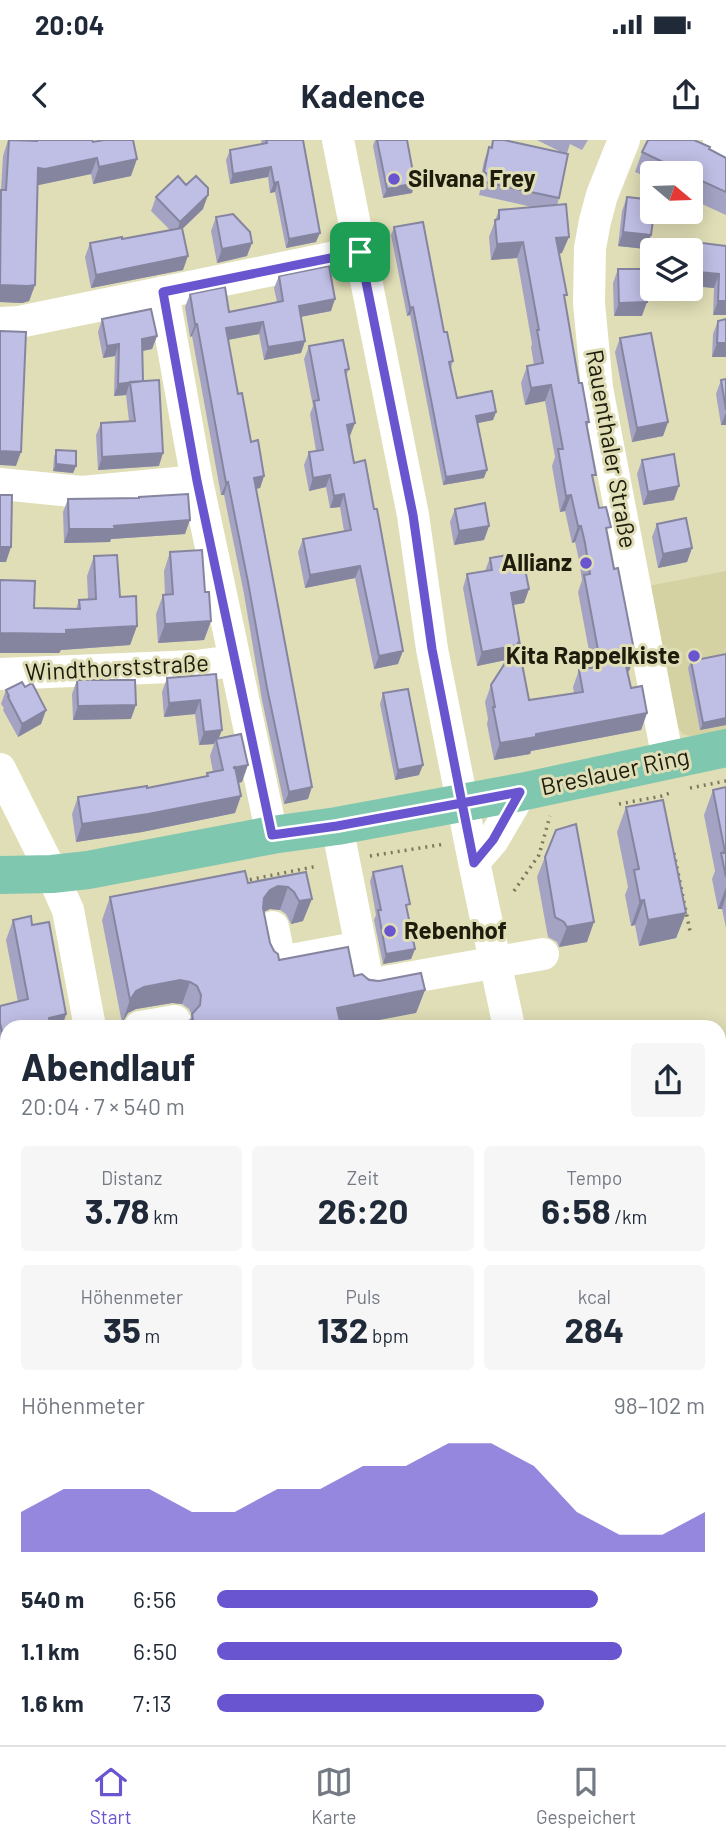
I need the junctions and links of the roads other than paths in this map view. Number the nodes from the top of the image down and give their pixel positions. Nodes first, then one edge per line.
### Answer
1 (338, 140) edge
2 (624, 140) edge
3 (719, 140) edge
4 (726, 144) edge
5 (360, 252) junction
6 (163, 292) junction
7 (0, 323) edge
8 (197, 481) junction
9 (0, 484) edge
10 (234, 661) junction
11 (0, 674) edge
12 (726, 748) edge
13 (0, 769) edge
14 (675, 780) junction
15 (462, 803) junction
16 (531, 806) junction
17 (272, 835) junction
18 (341, 843) junction
19 (474, 863) junction
20 (52, 874) junction
21 (0, 875) edge
22 (273, 927) dead end
23 (361, 947) junction
24 (543, 954) dead end
25 (495, 963) junction
26 (89, 1020) edge
27 (507, 1020) edge

1 - 5 street
2 - 14 street, Rauenthaler Straße
3 - 4 street
5 - 6 street
5 - 15 street
6 - 7 street
6 - 8 street
8 - 9 street
8 - 10 street
10 - 11 street, Windthorststraße
10 - 17 street
12 - 14 main road, Breslauer Ring
13 - 20 street
14 - 16 main road, Breslauer Ring
15 - 16 main road, Breslauer Ring
15 - 18 main road, Breslauer Ring
15 - 19 street
16 - 19 street
17 - 18 main road, Breslauer Ring
17 - 20 main road, Breslauer Ring
18 - 23 street
19 - 25 street
20 - 21 main road, Breslauer Ring
20 - 26 street
22 - 23 street
23 - 25 street
24 - 25 street
25 - 27 street

